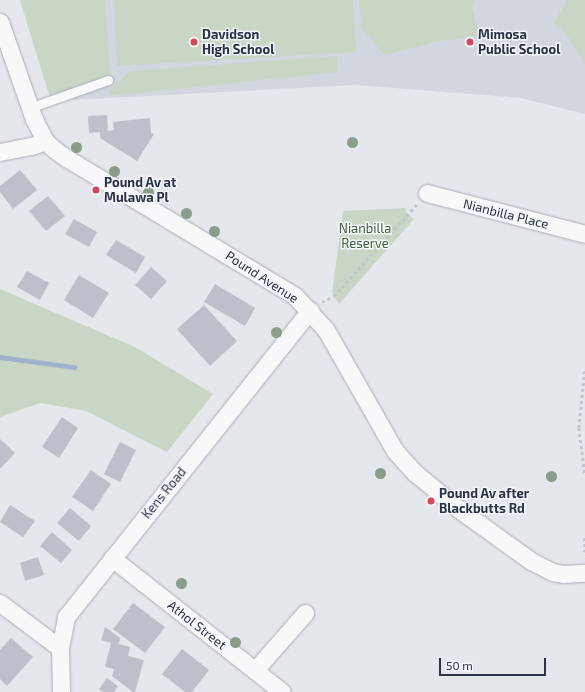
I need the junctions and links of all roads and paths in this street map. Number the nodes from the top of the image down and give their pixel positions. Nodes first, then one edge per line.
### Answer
1 (0, 22) edge
2 (108, 80) dead end
3 (29, 108) junction
4 (45, 141) junction
5 (0, 152) edge
6 (427, 193) joint
7 (585, 234) edge
8 (325, 300) dead end
9 (310, 310) junction
10 (585, 371) edge
11 (585, 473) edge
12 (585, 538) edge
13 (585, 552) edge
14 (112, 558) junction
15 (585, 573) edge
16 (0, 603) edge
17 (305, 613) dead end
18 (60, 648) junction
19 (255, 670) junction
20 (61, 692) edge
21 (282, 692) edge

1 - 3 street, Pound Avenue
2 - 3 lane
3 - 4 street, Pound Avenue
4 - 5 street
4 - 9 street, Pound Avenue
6 - 7 street, Nianbilla Place
6 - 8 path
9 - 14 street, Kens Road
9 - 15 street, Pound Avenue
10 - 11 path
12 - 13 path
14 - 18 street, Kens Road
14 - 19 street, Athol Street
16 - 18 street
17 - 19 street
18 - 20 street, Kens Road
19 - 21 street, Athol Street

